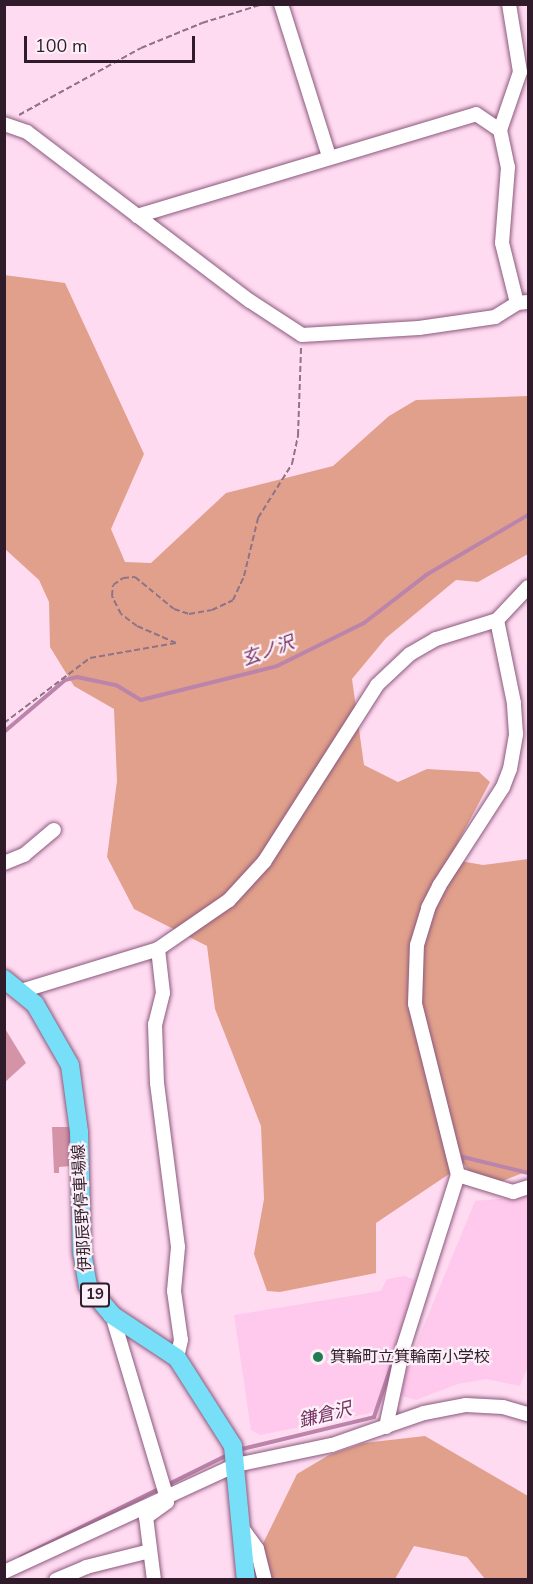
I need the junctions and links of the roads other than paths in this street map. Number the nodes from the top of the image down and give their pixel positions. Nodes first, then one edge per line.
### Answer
1 (281, 4) edge
2 (509, 4) edge
3 (7, 124) edge
4 (500, 130) junction
5 (329, 156) junction
6 (137, 216) junction
7 (523, 303) edge
8 (528, 587) edge
9 (497, 620) junction
10 (54, 830) dead end
11 (4, 863) edge
12 (158, 949) junction
13 (4, 980) edge
14 (21, 991) junction
15 (458, 1175) junction
16 (528, 1187) edge
17 (112, 1315) junction
18 (177, 1358) junction
19 (528, 1414) edge
20 (386, 1426) junction
21 (236, 1466) junction
22 (166, 1496) junction
23 (242, 1528) junction
24 (150, 1551) junction
25 (4, 1572) edge
26 (56, 1580) edge
27 (154, 1580) edge
28 (246, 1580) edge
29 (265, 1580) edge

1 - 5 street
2 - 4 street
3 - 6 street
4 - 5 street
4 - 7 street
5 - 6 street
6 - 7 street
8 - 9 street
9 - 12 street
9 - 15 street
10 - 11 street
12 - 14 street
12 - 18 street
13 - 14 main road, 伊那辰野停車場線 / 19
14 - 17 main road, 伊那辰野停車場線 / 19
15 - 16 street
15 - 20 street
17 - 18 main road, 伊那辰野停車場線 / 19
17 - 22 street
18 - 21 main road, 伊那辰野停車場線 / 19
19 - 20 street
20 - 21 street
21 - 22 street
21 - 23 main road, 伊那辰野停車場線 / 19
22 - 24 street
22 - 25 street
23 - 28 main road, 伊那辰野停車場線 / 19
23 - 29 street
24 - 26 street
24 - 27 street

